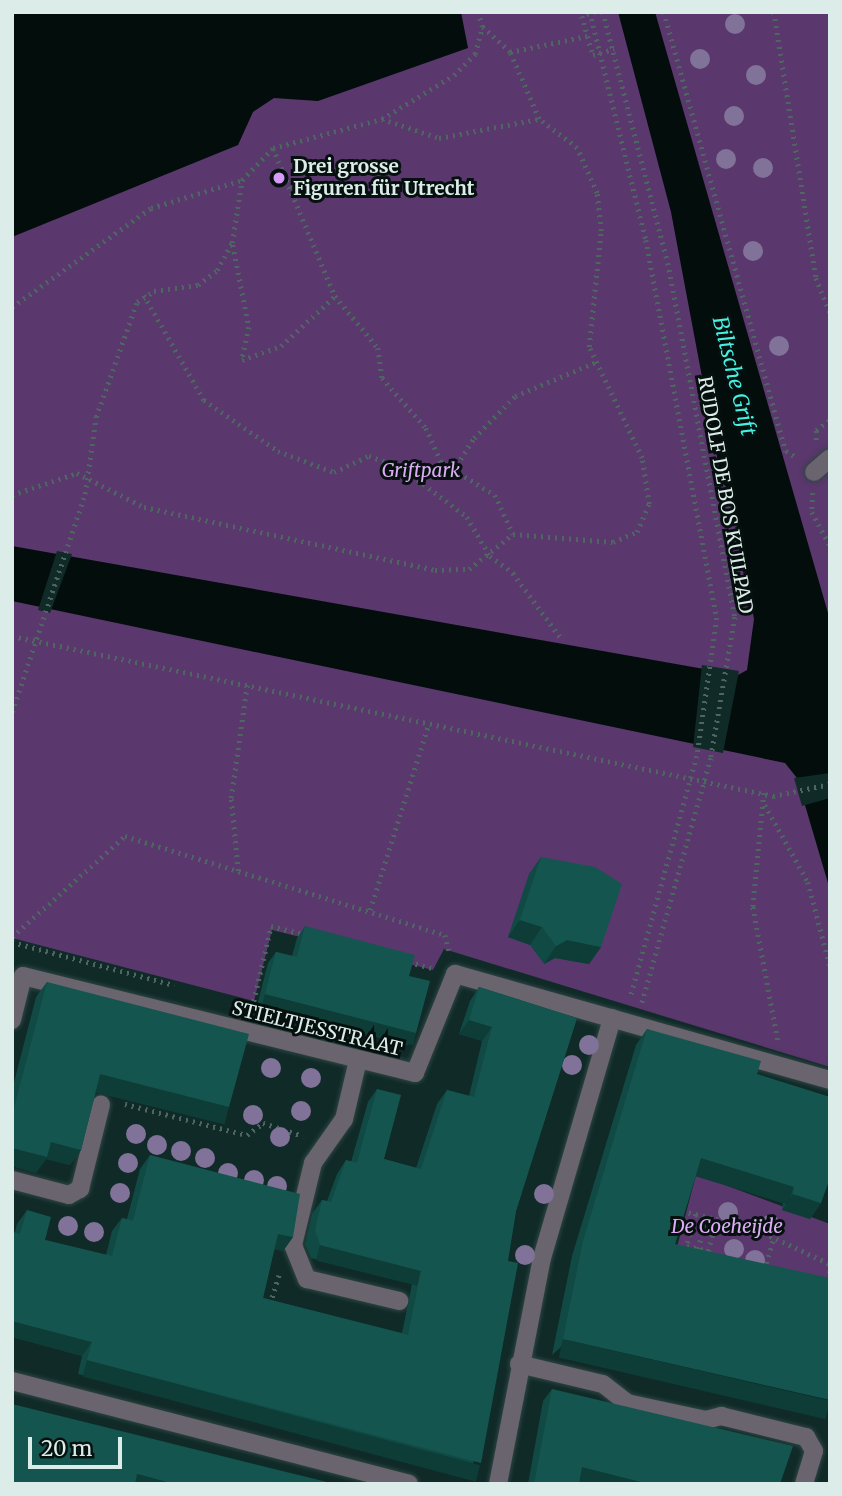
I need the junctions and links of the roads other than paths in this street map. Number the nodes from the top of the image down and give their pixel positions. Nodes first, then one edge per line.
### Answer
1 (830, 458) edge
2 (814, 471) dead end
3 (612, 1018) junction
4 (12, 1020) edge
5 (358, 1060) junction
6 (830, 1080) edge
7 (101, 1105) road end
8 (12, 1180) edge
9 (399, 1301) dead end
10 (519, 1364) junction
11 (12, 1381) edge
12 (409, 1484) edge
13 (498, 1484) edge
14 (804, 1484) edge

1 - 2 street
3 - 5 street, STIELTJESSTRAAT
3 - 6 street
3 - 10 street
4 - 5 street, STIELTJESSTRAAT
5 - 9 street
7 - 8 street
10 - 13 street
10 - 14 street
11 - 12 street

